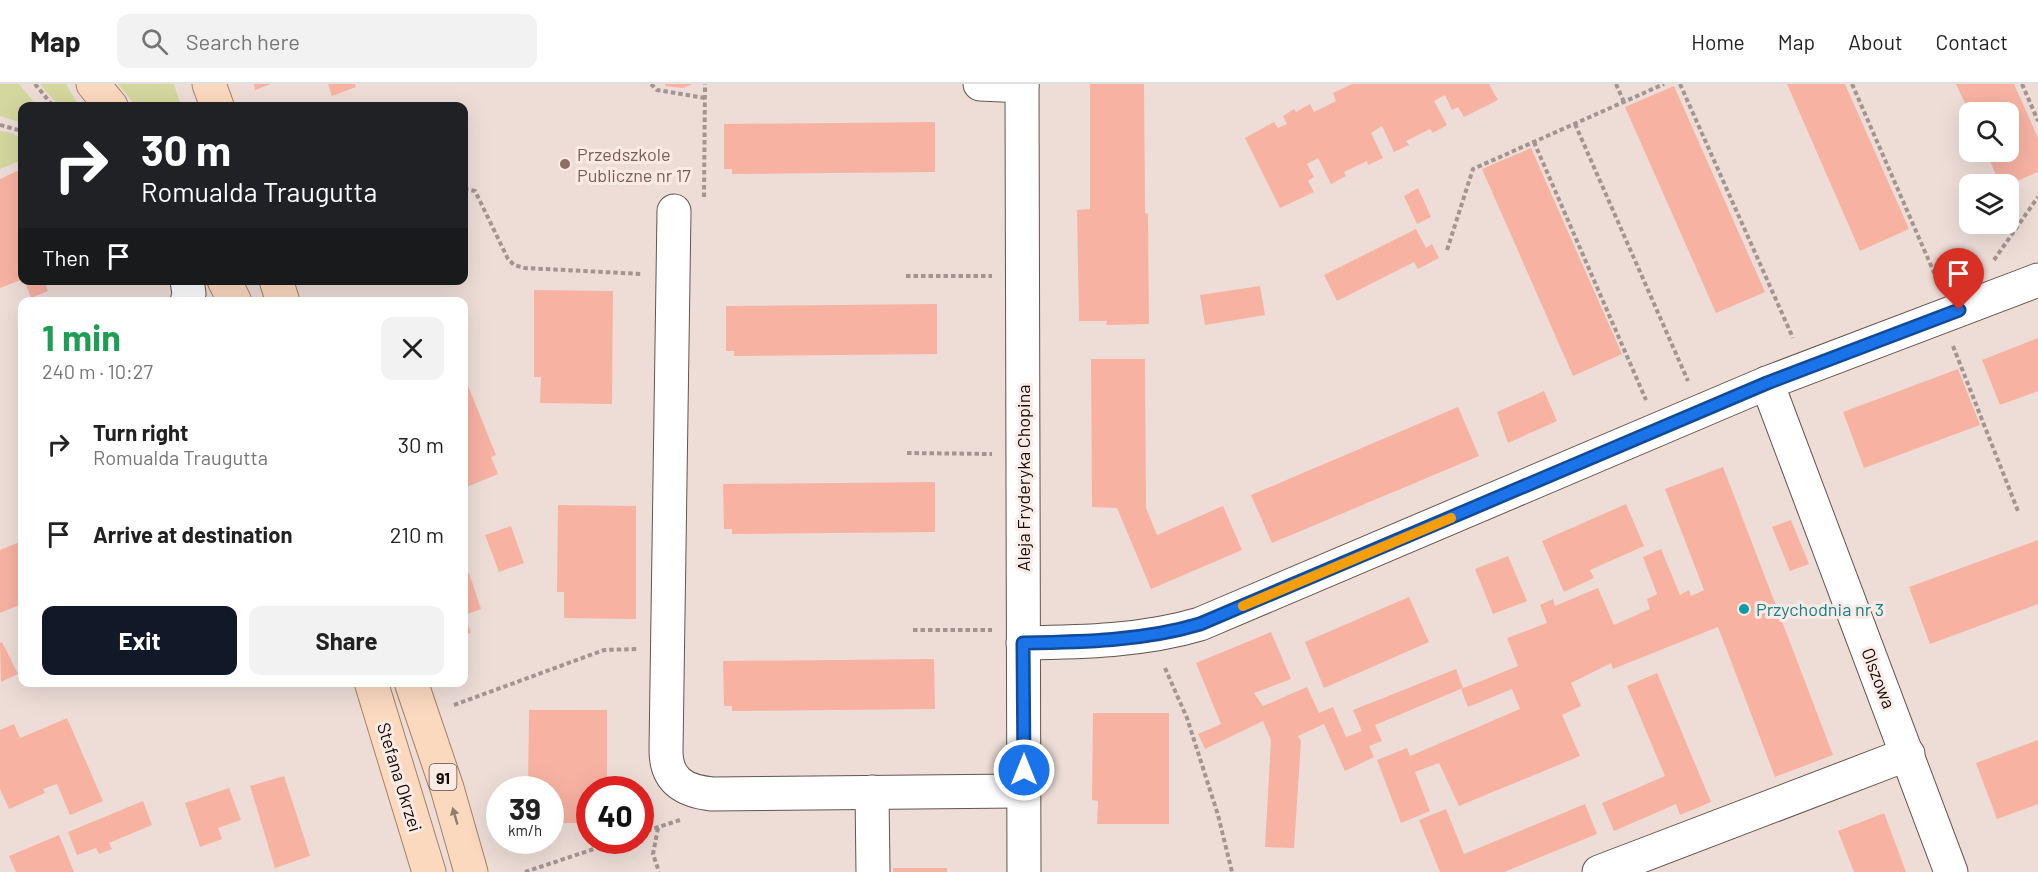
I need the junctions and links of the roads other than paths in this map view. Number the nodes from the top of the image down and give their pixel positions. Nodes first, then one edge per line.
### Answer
1 (93, 84) edge
2 (209, 84) edge
3 (980, 84) edge
4 (1023, 85) edge
5 (108, 102) edge
6 (216, 102) edge
7 (689, 208) road end
8 (2038, 280) edge
9 (1767, 383) junction
10 (1023, 637) junction
11 (373, 687) edge
12 (413, 687) edge
13 (1908, 754) junction
14 (1024, 791) junction
15 (872, 792) junction
16 (429, 872) edge
17 (471, 872) edge
18 (873, 872) edge
19 (1024, 872) edge
20 (1599, 872) edge
21 (1952, 872) edge

1 - 5 main road
2 - 6 main road
3 - 4 street
4 - 10 street, Aleja Fryderyka Chopina
7 - 15 street
8 - 9 street
9 - 10 street
9 - 13 street, Olszowa
10 - 14 street, Aleja Fryderyka Chopina
11 - 16 main road, Stefana Okrzei / 91
17 -> 12 main road, 91
13 - 20 street
13 - 21 street, Olszowa
14 - 15 street
14 - 19 street, Aleja Fryderyka Chopina
15 - 18 street

